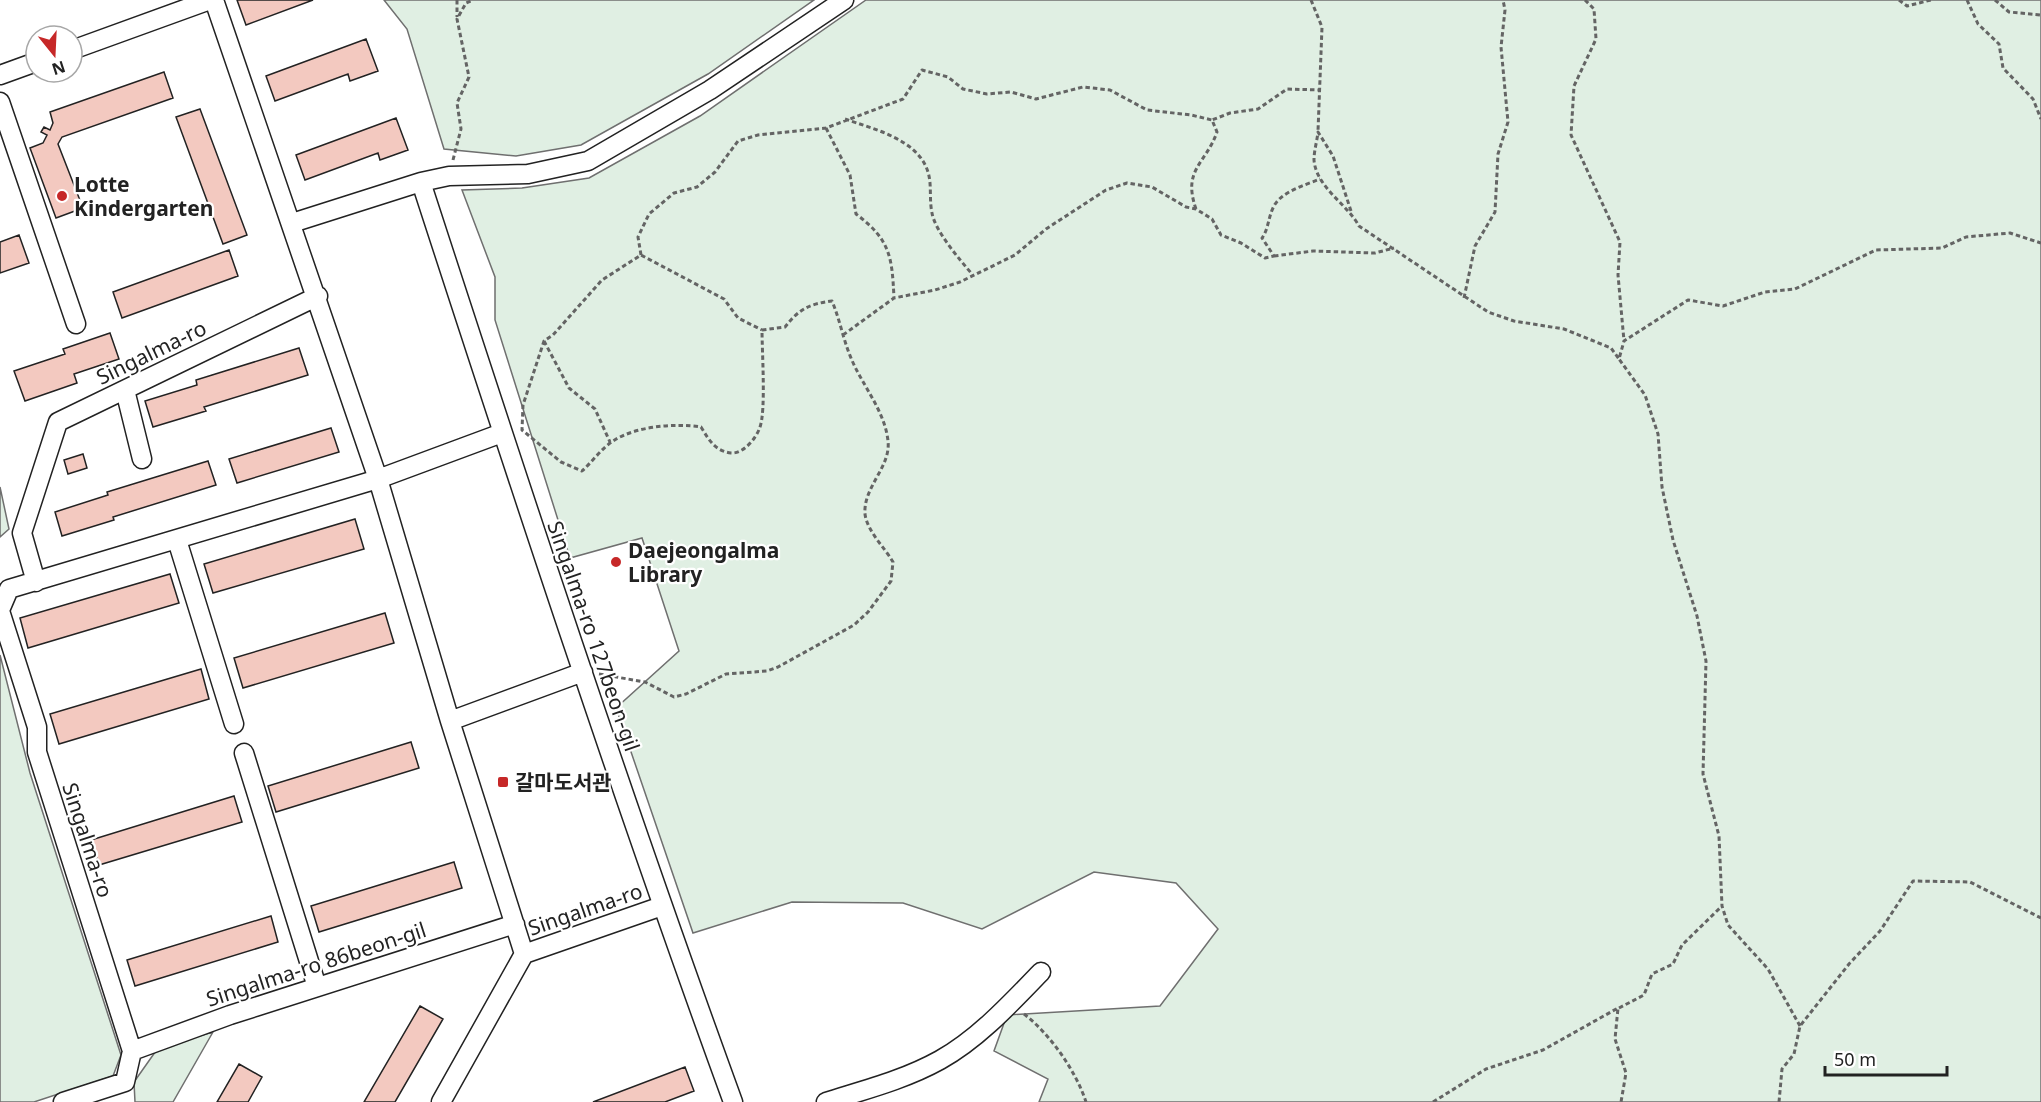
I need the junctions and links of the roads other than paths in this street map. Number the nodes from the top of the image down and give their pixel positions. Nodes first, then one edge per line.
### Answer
1 (212, 0) edge
2 (844, 0) edge
3 (84, 46) edge
4 (24, 66) edge
5 (0, 75) edge
6 (0, 102) edge
7 (422, 182) junction
8 (292, 223) junction
9 (318, 296) junction
10 (76, 324) dead end
11 (125, 390) junction
12 (502, 434) junction
13 (142, 459) dead end
14 (378, 479) junction
15 (177, 540) junction
16 (36, 582) junction
17 (0, 610) edge
18 (583, 672) junction
19 (450, 721) junction
20 (234, 724) dead end
21 (244, 753) dead end
22 (662, 906) junction
23 (515, 924) junction
24 (524, 954) junction
25 (1041, 972) dead end
26 (317, 987) junction
27 (132, 1051) junction
28 (860, 1097) edge
29 (63, 1102) edge
30 (441, 1102) edge
31 (733, 1102) edge
32 (826, 1102) edge

1 - 3 street
1 - 8 street, Singalma-ro
2 - 7 street
4 - 5 street
6 - 10 street
7 - 8 street
7 - 12 street, Singalma-ro 127beon-gil
8 - 9 street, Singalma-ro
9 - 11 street, Singalma-ro
9 - 14 street, Singalma-ro
11 - 13 street
11 - 16 street, Singalma-ro
12 - 14 street, Singalma-ro
12 - 18 street, Singalma-ro 127beon-gil
14 - 15 street, Singalma-ro
14 - 19 street, Singalma-ro
15 - 16 street, Singalma-ro
15 - 20 street
16 - 17 street, Singalma-ro
17 - 27 street, Singalma-ro
18 - 19 street
18 - 22 street, Singalma-ro 127beon-gil
19 - 23 street, Singalma-ro
21 - 26 street
22 - 24 street, Singalma-ro
22 - 31 street, Singalma-ro 127beon-gil
23 - 24 street, Singalma-ro
23 - 26 street, Singalma-ro 86beon-gil
24 - 30 street, Singalma-ro
25 - 28 street
26 - 27 street, Singalma-ro 86beon-gil
27 - 29 street
28 - 32 street

